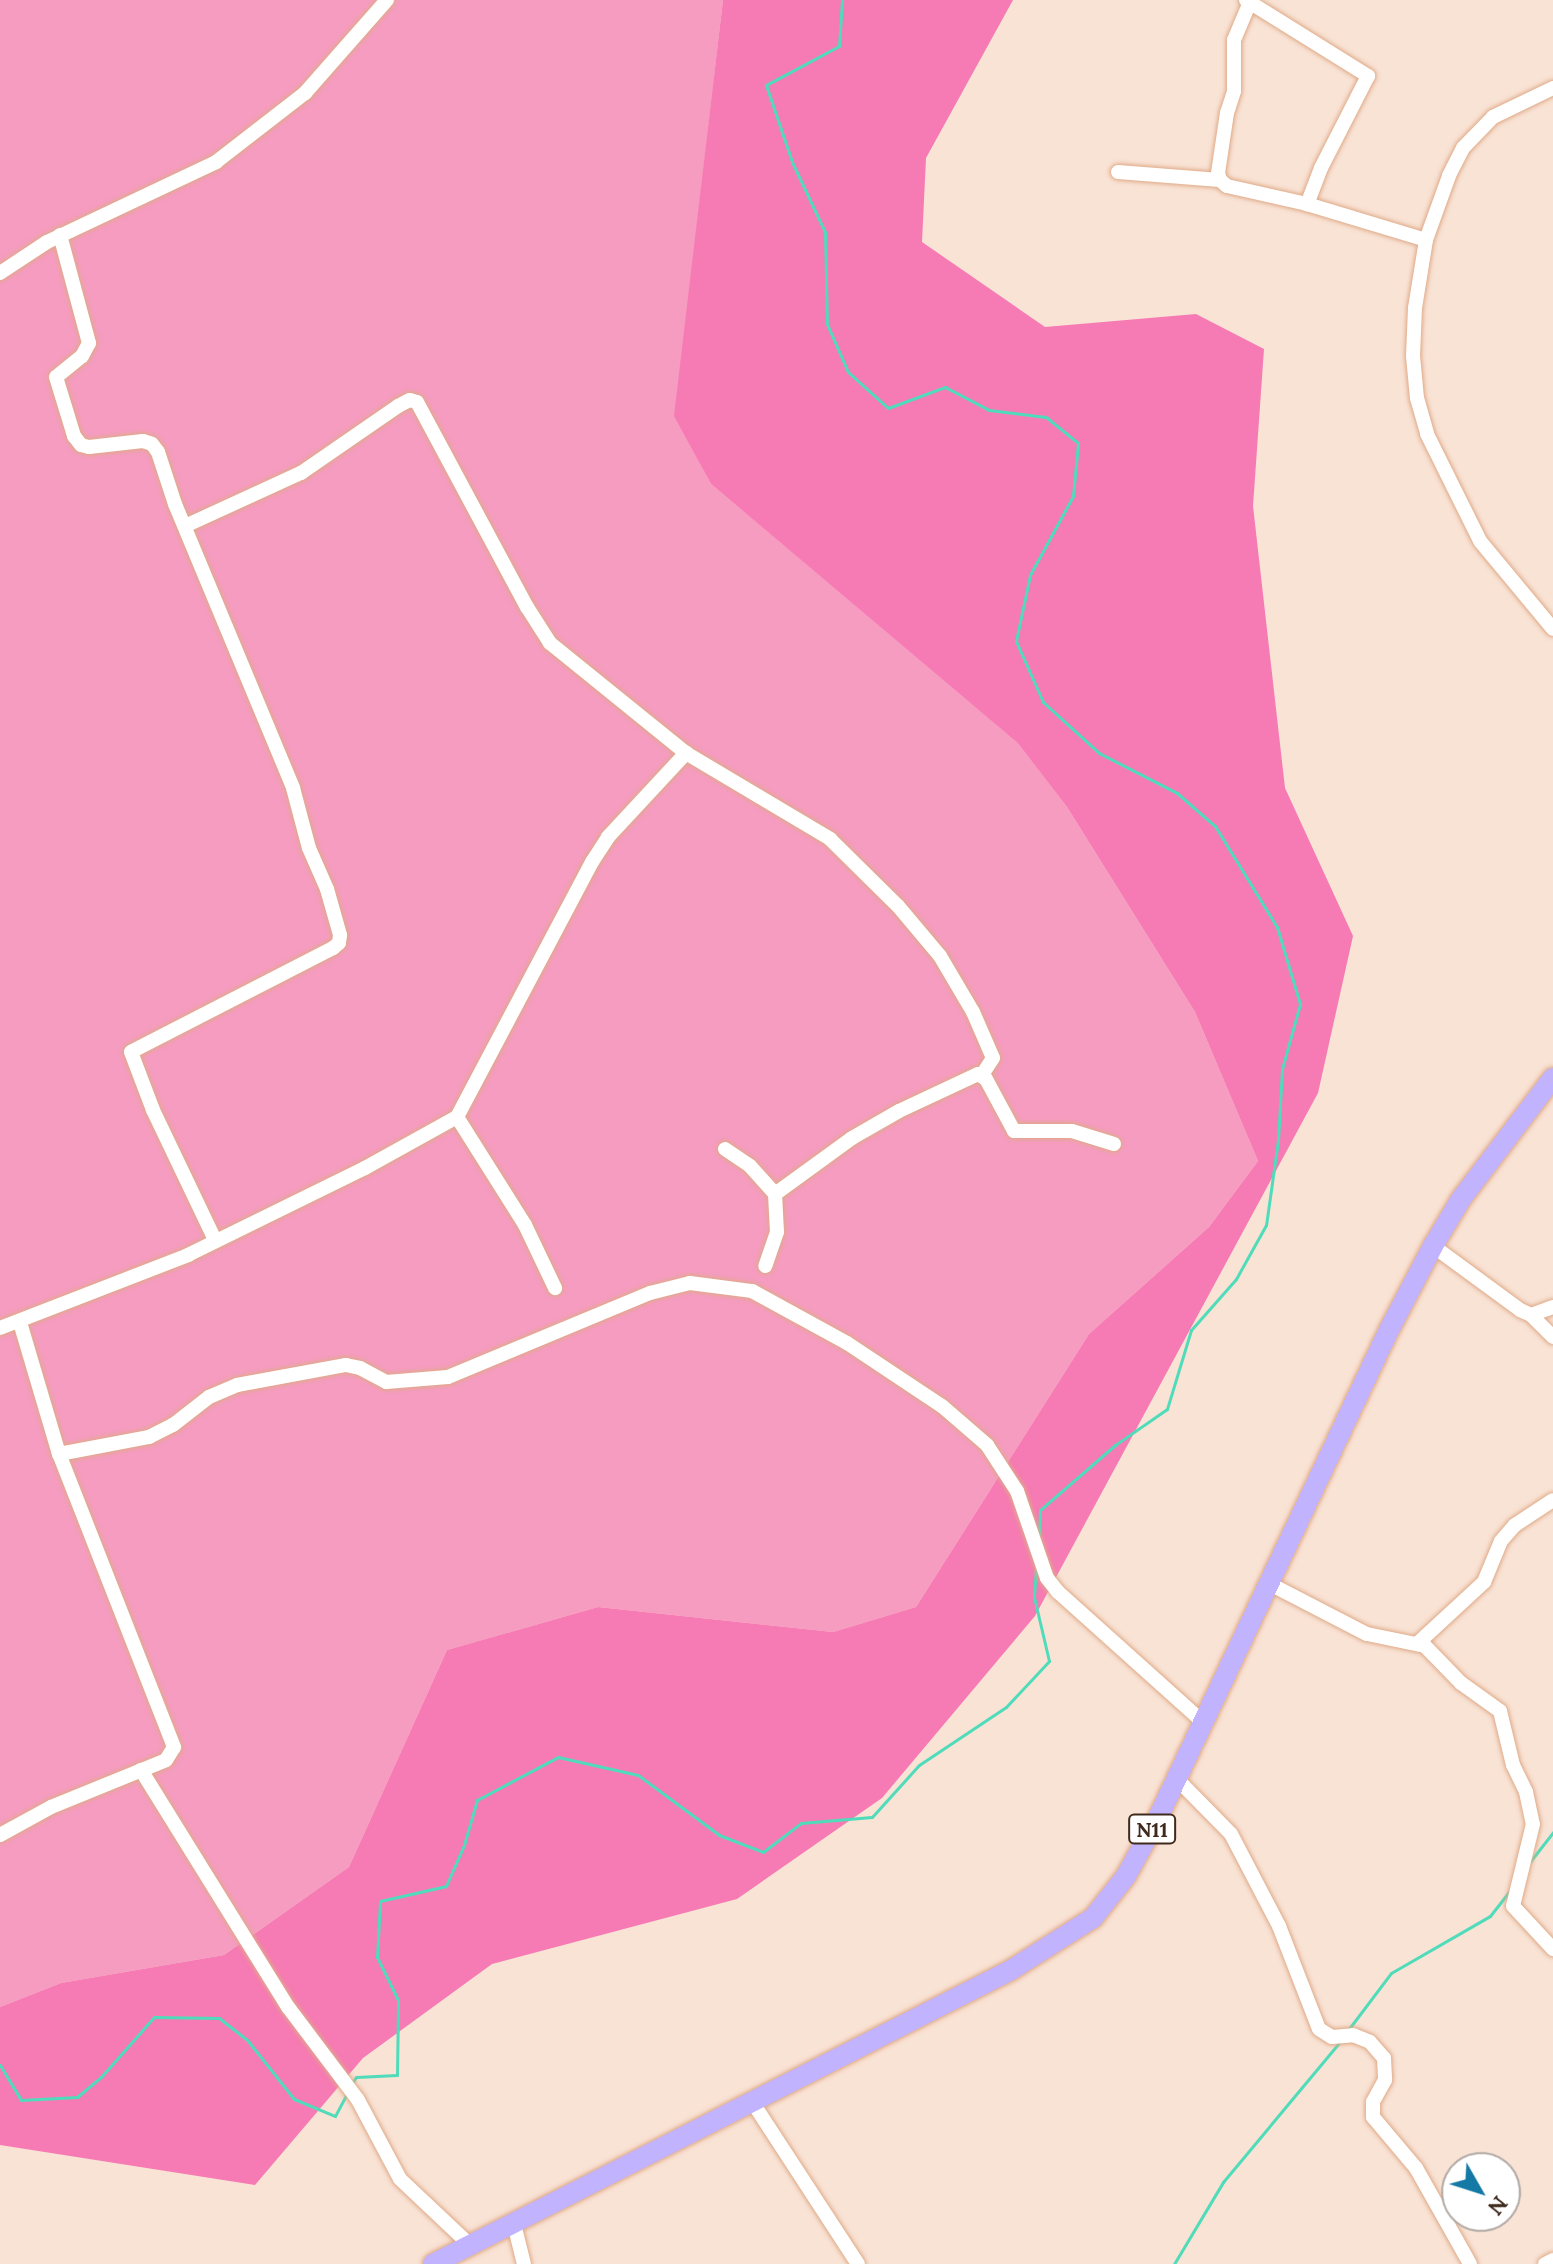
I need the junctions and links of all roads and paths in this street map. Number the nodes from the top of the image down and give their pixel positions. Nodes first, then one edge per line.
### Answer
1 (387, 0) edge
2 (1248, 1) edge
3 (1553, 88) edge
4 (1118, 172) dead end
5 (1220, 180) junction
6 (1307, 204) junction
7 (60, 235) junction
8 (1426, 240) junction
9 (0, 273) edge
10 (185, 526) junction
11 (1553, 629) edge
12 (686, 753) junction
13 (982, 1075) junction
14 (1553, 1078) edge
15 (457, 1117) junction
16 (1114, 1144) dead end
17 (725, 1149) dead end
18 (775, 1194) junction
19 (215, 1240) junction
20 (1433, 1246) junction
21 (765, 1266) dead end
22 (555, 1288) dead end
23 (1553, 1307) edge
24 (1531, 1315) junction
25 (20, 1322) junction
26 (0, 1328) edge
27 (1553, 1337) edge
28 (59, 1454) junction
29 (1553, 1500) edge
30 (1268, 1583) junction
31 (1418, 1643) junction
32 (1202, 1721) junction
33 (141, 1770) junction
34 (1176, 1778) junction
35 (0, 1835) edge
36 (1553, 1949) edge
37 (753, 2103) junction
38 (514, 2224) junction
39 (470, 2245) junction
40 (1553, 2260) edge
41 (433, 2264) edge
42 (524, 2264) edge
43 (858, 2264) edge
44 (1470, 2264) edge
45 (1545, 2264) edge

1 - 7 street
2 - 5 street
2 - 6 street
3 - 8 street
4 - 5 street
5 - 6 street
6 - 8 street
7 - 9 street
7 - 10 street
8 - 11 street
10 - 12 street
10 - 19 street
12 - 13 street
12 - 15 street
13 - 16 street
13 - 18 street
14 - 20 highway, N11
15 - 19 street
15 - 22 street
17 - 18 street
18 - 21 street
19 - 25 street
20 - 24 street
20 - 30 highway, N11
23 - 24 street
24 - 27 street
25 - 26 street
25 - 28 street
28 - 32 street
28 - 33 street
29 - 31 street
30 - 31 street
30 - 32 highway, N11
31 - 36 street
32 - 34 highway, N11
33 - 35 street
33 - 39 street
34 - 37 highway, N11
34 - 44 street
37 - 38 highway, N11
37 - 43 street
38 - 39 highway, N11
38 - 42 street
39 - 41 highway, N11
40 - 45 street

